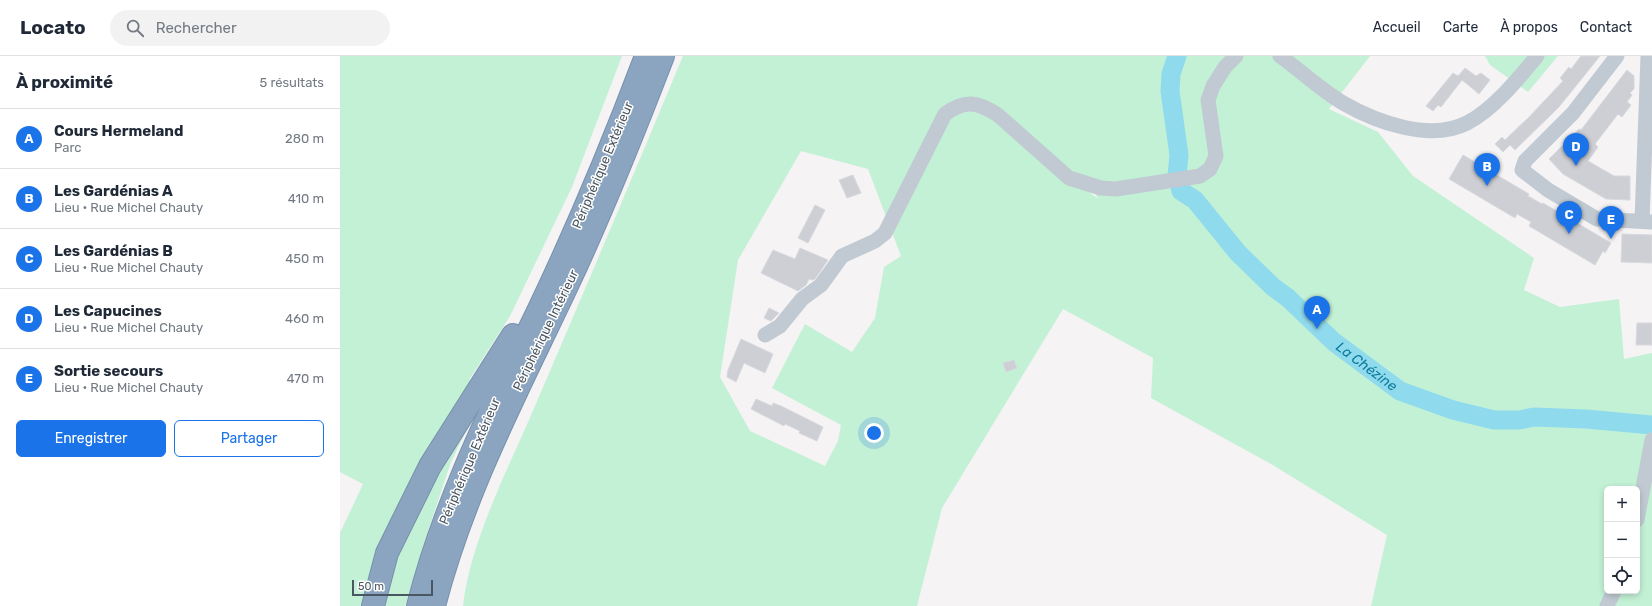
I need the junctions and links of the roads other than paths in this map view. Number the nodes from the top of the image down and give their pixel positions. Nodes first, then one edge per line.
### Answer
1 (646, 56) edge
2 (663, 56) edge
3 (1236, 56) edge
4 (1280, 56) edge
5 (1537, 56) edge
6 (1618, 56) edge
7 (1648, 56) edge
8 (1647, 222) edge
9 (540, 306) junction
10 (765, 335) dead end
11 (1652, 440) edge
12 (1646, 503) edge
13 (1640, 514) edge
14 (456, 532) junction
15 (1613, 594) edge
16 (372, 606) edge
17 (418, 606) edge
18 (434, 606) edge
19 (447, 606) edge
20 (1607, 606) edge

1 - 9 highway, Périphérique Extérieur
2 - 14 highway, Périphérique Intérieur
3 - 10 street
4 - 5 street
6 - 8 street
7 - 8 street
9 - 16 highway
9 - 17 highway, Périphérique Extérieur
11 - 12 street
12 - 13 street
14 - 18 highway, Périphérique Intérieur
14 - 19 highway
15 - 20 street

